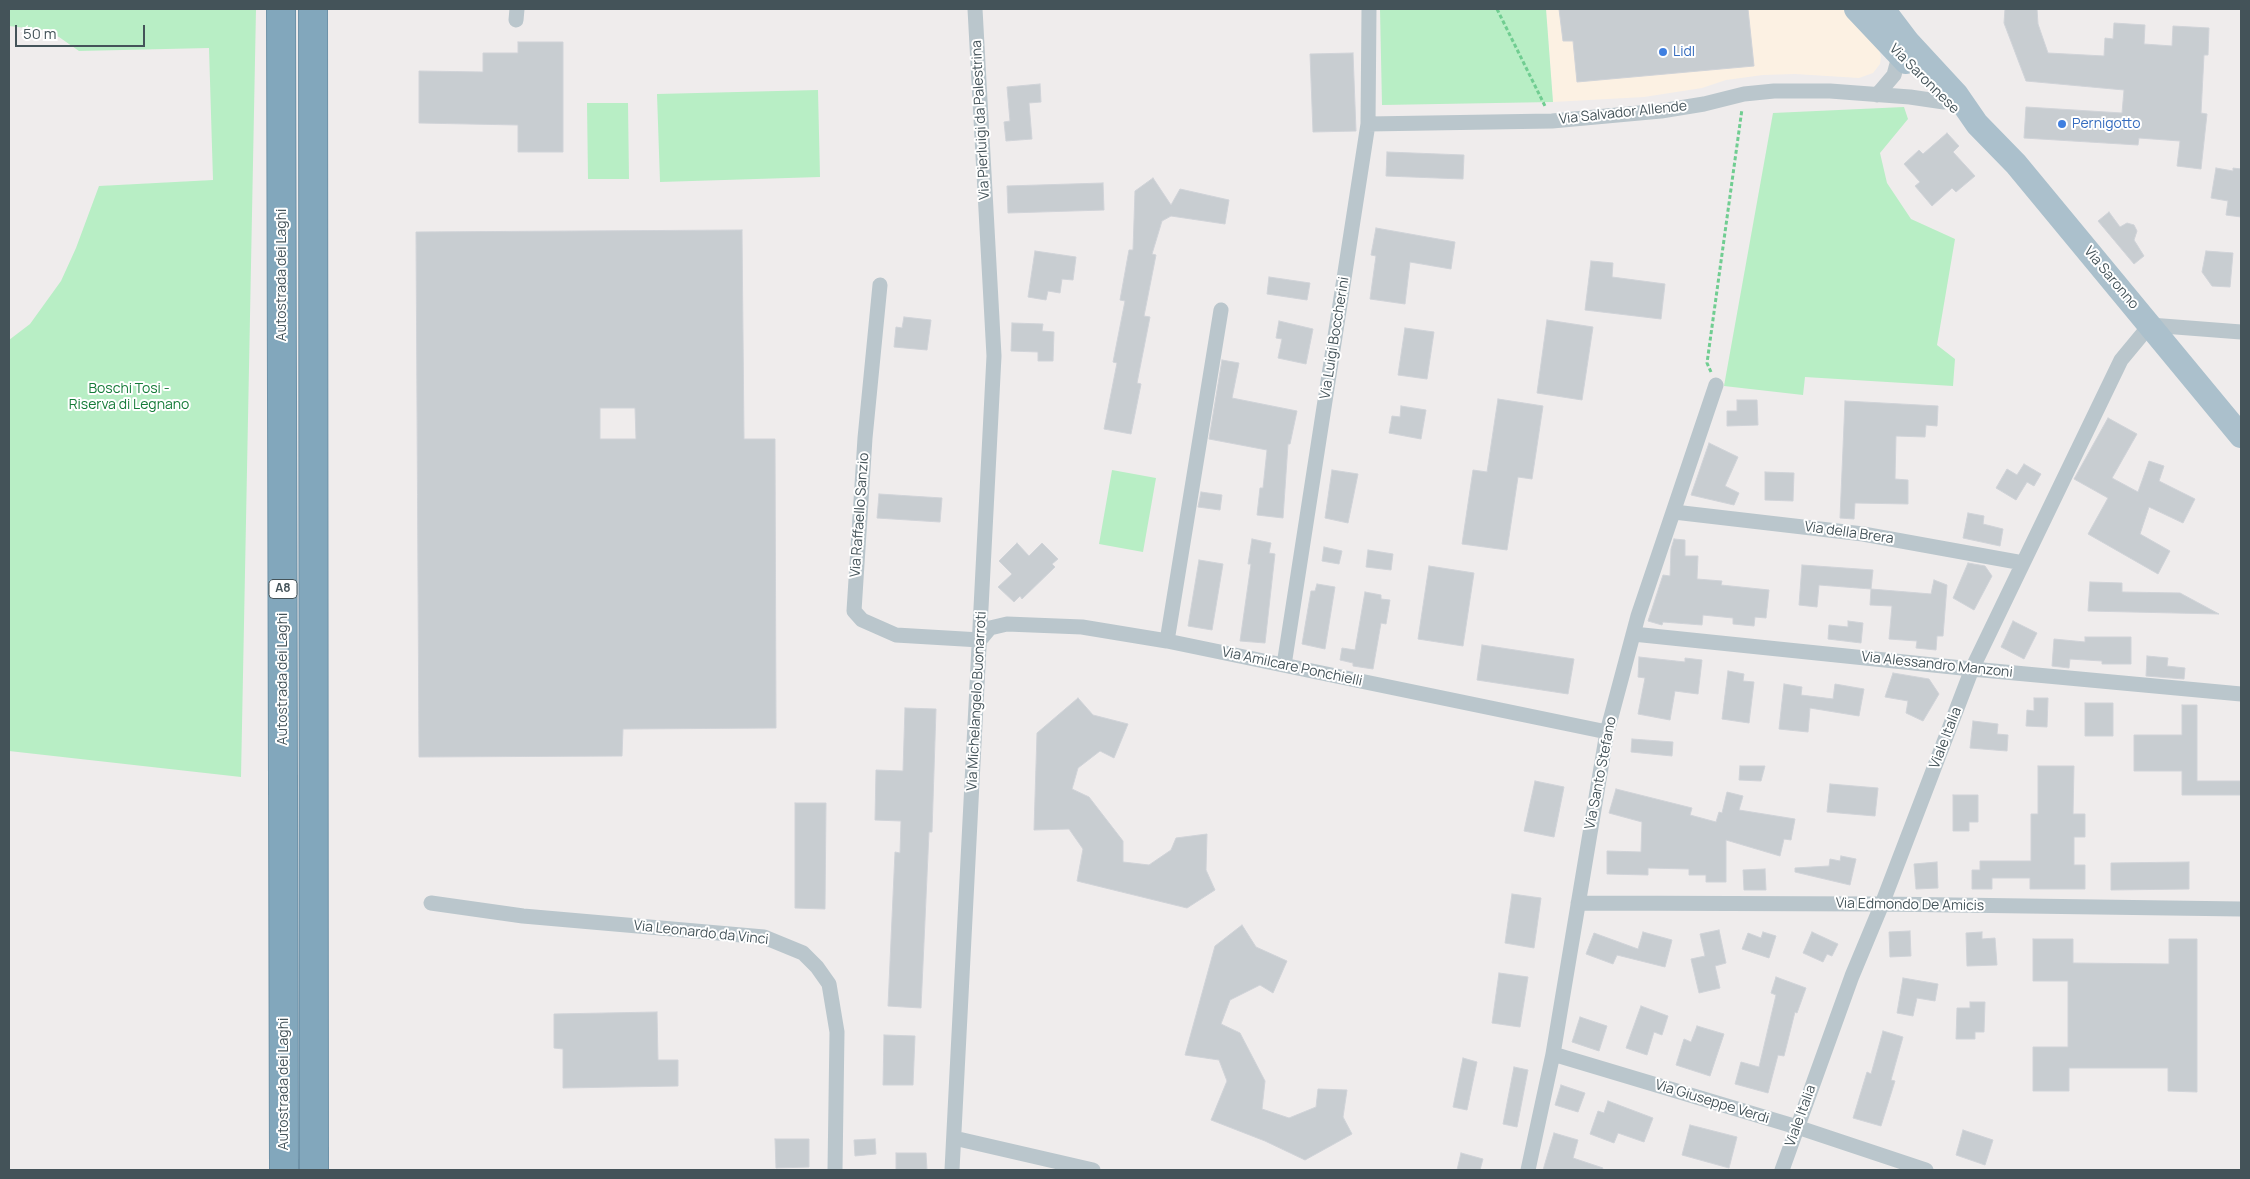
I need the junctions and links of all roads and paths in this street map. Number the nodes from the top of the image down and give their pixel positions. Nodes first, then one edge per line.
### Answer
1 (282, 9) edge
2 (313, 9) edge
3 (975, 9) edge
4 (1368, 9) edge
5 (1497, 9) edge
6 (1856, 9) edge
7 (1883, 9) edge
8 (1895, 50) junction
9 (1744, 94) junction
10 (1877, 95) junction
11 (1944, 102) junction
12 (1552, 120) junction
13 (1368, 124) junction
14 (1977, 124) junction
15 (987, 231) joint
16 (880, 285) dead end
17 (1221, 310) dead end
18 (2150, 325) junction
19 (2241, 332) edge
20 (1716, 385) joint
21 (2241, 436) edge
22 (1674, 512) junction
23 (2023, 563) junction
24 (1633, 634) junction
25 (980, 640) junction
26 (1166, 641) junction
27 (1284, 665) junction
28 (1972, 669) junction
29 (2241, 694) edge
30 (1607, 732) junction
31 (430, 903) dead end
32 (1578, 904) junction
33 (1882, 904) junction
34 (2241, 910) edge
35 (1553, 1054) junction
36 (1797, 1127) junction
37 (954, 1138) junction
38 (284, 1170) edge
39 (314, 1170) edge
40 (835, 1170) edge
41 (952, 1170) edge
42 (1092, 1170) edge
43 (1528, 1170) edge
44 (1782, 1170) edge
45 (1926, 1170) edge

1 - 38 highway, Autostrada dei Laghi / A8
2 - 39 highway, A8
3 - 15 street, Via Pierluigi da Palestrina
4 - 13 street, Via Luigi Boccherini
5 - 12 path
6 - 8 main road, Via Saronnese
7 - 14 main road, Via Saronnese
8 - 10 street
8 - 11 main road, Via Saronnese
9 - 10 street, Via Salvador Allende
9 - 12 street, Via Salvador Allende
9 - 20 path
10 - 11 street, Via Salvador Allende
11 - 14 main road, Via Saronnese
12 - 13 street, Via Salvador Allende
13 - 27 street, Via Luigi Boccherini
14 - 18 main road, Via Saronno
15 - 25 street, Via Michelangelo Buonarroti
16 - 25 street, Via Raffaello Sanzio
17 - 26 street
18 - 19 street
18 - 21 main road, Via Saronno
18 - 23 street, Viale Italia
20 - 22 street, Via Santo Stefano
22 - 23 street, Via della Brera
22 - 24 street, Via Santo Stefano
23 - 28 street, Viale Italia
24 - 28 street, Via Alessandro Manzoni
24 - 30 street, Via Santo Stefano
25 - 26 street, Via Amilcare Ponchielli
25 - 37 street, Via Michelangelo Buonarroti
26 - 27 street, Via Amilcare Ponchielli
27 - 30 street, Via Amilcare Ponchielli
28 - 29 street, Via Alessandro Manzoni
28 - 33 street, Viale Italia
30 - 32 street, Via Santo Stefano
31 - 40 street, Via Leonardo da Vinci
32 - 33 street, Via Edmondo De Amicis
32 - 35 street, Via Santo Stefano
33 - 34 street, Via Edmondo De Amicis
33 - 36 street, Viale Italia
35 - 36 street, Via Giuseppe Verdi
35 - 43 street, Via Santo Stefano
36 - 44 street, Viale Italia
36 - 45 street, Via Giuseppe Verdi
37 - 41 street, Via Michelangelo Buonarroti
37 - 42 street

